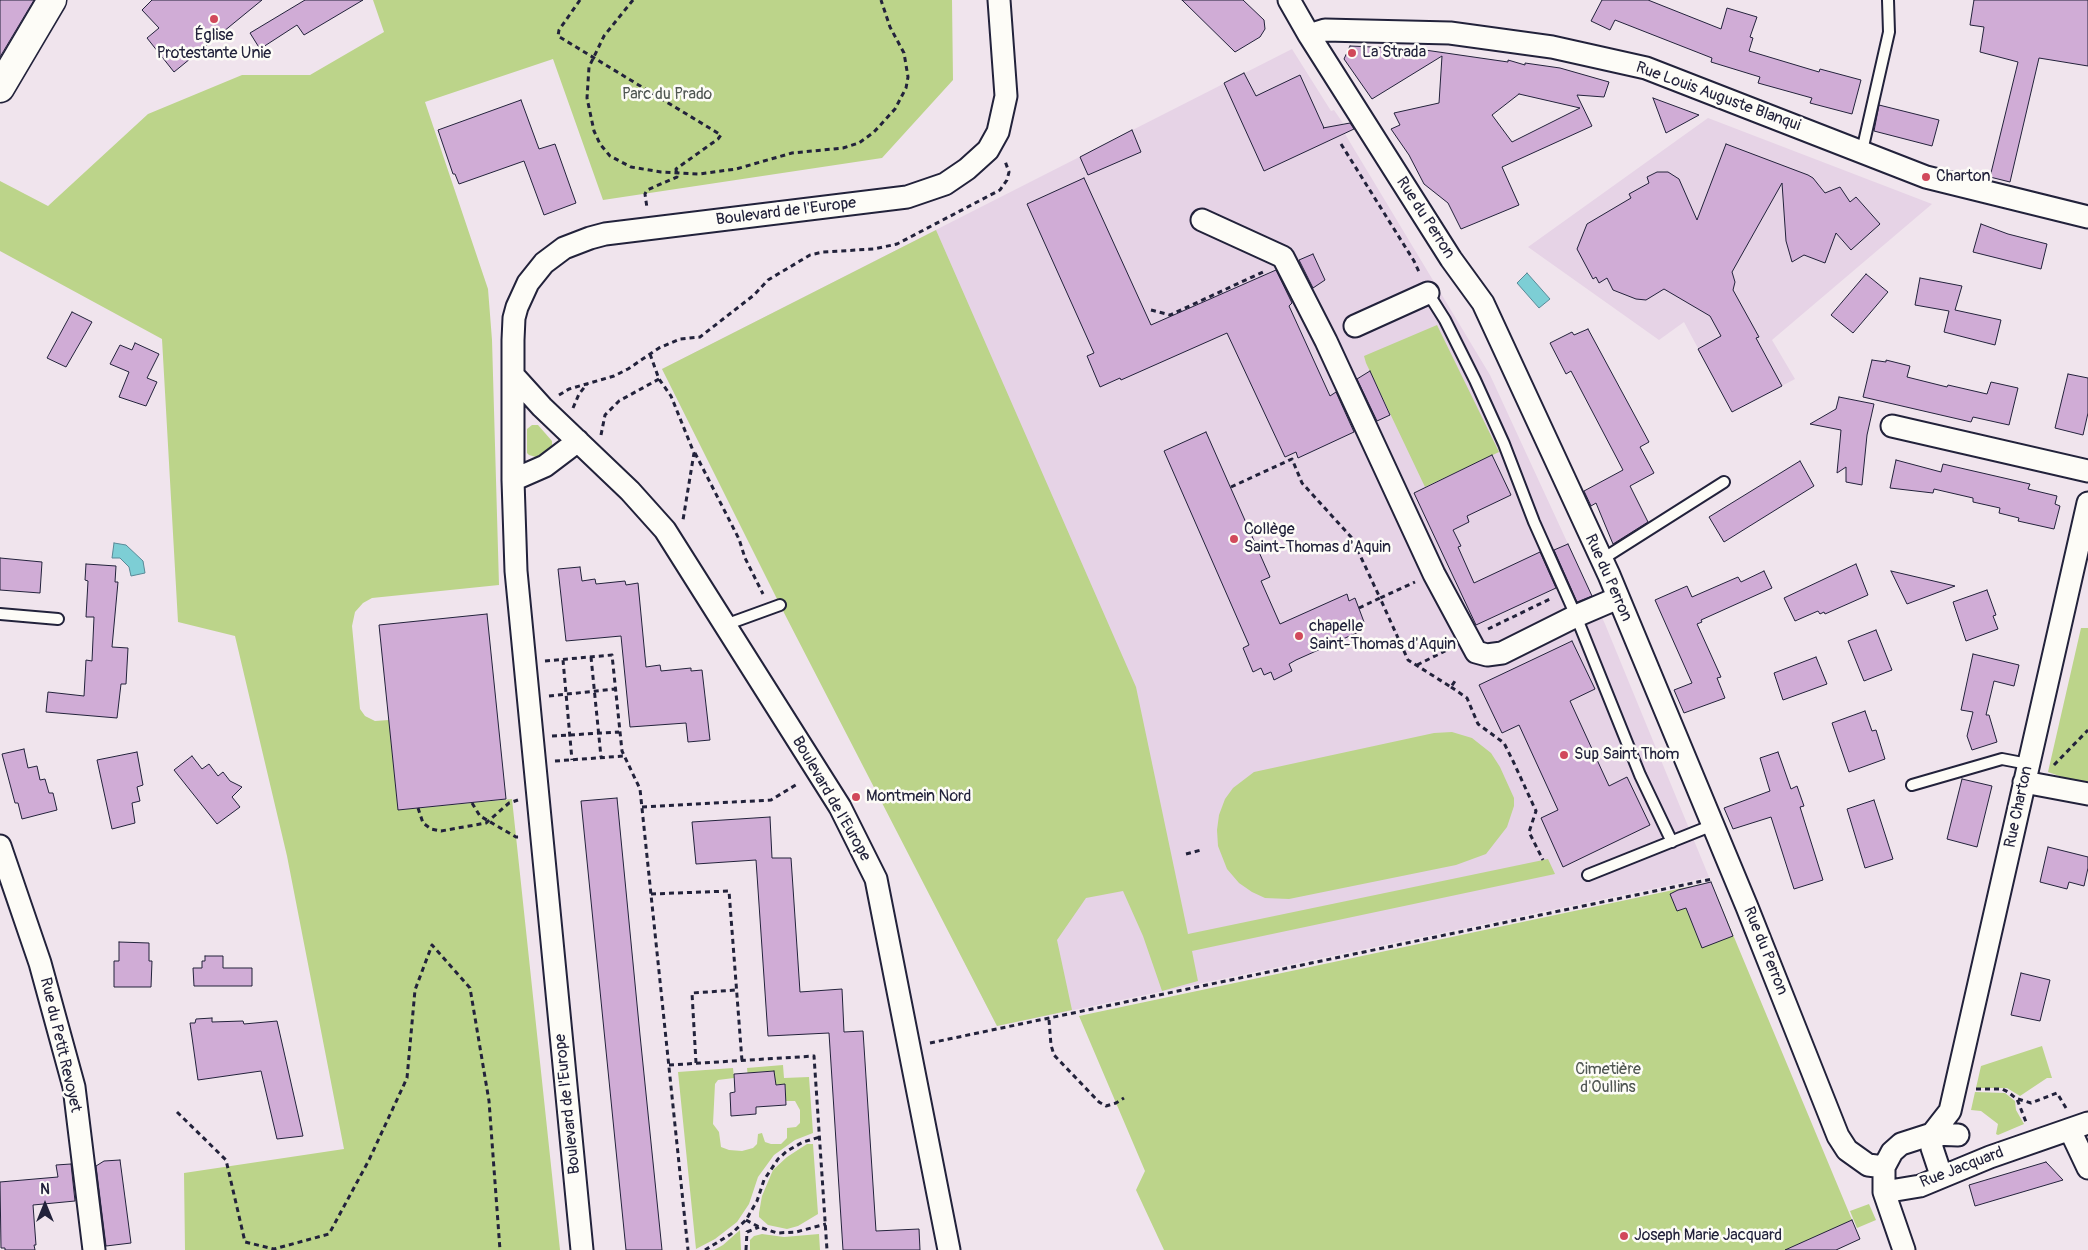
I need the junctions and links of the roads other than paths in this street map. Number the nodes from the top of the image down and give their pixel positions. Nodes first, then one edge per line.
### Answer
1 (52, 0) edge
2 (998, 0) edge
3 (1289, 0) edge
4 (1888, 0) edge
5 (1309, 35) junction
6 (0, 88) edge
7 (1862, 151) junction
8 (2088, 218) edge
9 (1202, 220) dead end
10 (1428, 293) joint
11 (1342, 334) junction
12 (513, 375) junction
13 (1892, 426) dead end
14 (578, 441) junction
15 (2088, 471) edge
16 (513, 480) junction
17 (1724, 482) dead end
18 (2088, 503) edge
19 (1602, 560) junction
20 (1618, 598) junction
21 (775, 606) road end
22 (0, 614) edge
23 (1576, 616) junction
24 (58, 620) dead end
25 (725, 625) junction
26 (2026, 773) junction
27 (1912, 784) dead end
28 (2088, 794) edge
29 (1713, 825) junction
30 (1672, 842) junction
31 (0, 846) edge
32 (1588, 875) dead end
33 (1950, 1111) junction
34 (2075, 1121) edge
35 (1932, 1134) junction
36 (1958, 1135) junction
37 (1990, 1157) junction
38 (1884, 1167) junction
39 (2088, 1168) edge
40 (1946, 1176) junction
41 (1884, 1192) junction
42 (94, 1250) edge
43 (582, 1250) edge
44 (949, 1250) edge
45 (1904, 1250) edge

1 - 6 street
2 - 12 street, Boulevard de l'Europe
3 - 5 street, Rue du Perron
4 - 7 lane
5 - 7 street, Rue Louis Auguste Blanqui
5 - 19 street, Rue du Perron
7 - 8 street, Rue Louis Auguste Blanqui
9 - 11 street
10 - 11 street
10 - 23 lane
11 - 23 street
12 - 14 street, Boulevard de l'Europe
12 - 16 street, Boulevard de l'Europe
13 - 15 street
14 - 16 street
14 - 25 street, Boulevard de l'Europe
16 - 43 street, Boulevard de l'Europe
17 - 19 lane
18 - 26 street, Rue Charton
19 - 20 street, Rue du Perron
20 - 23 street
20 - 29 street, Rue du Perron
21 - 25 lane
22 - 24 lane
23 - 30 lane
25 - 44 street, Boulevard de l'Europe
26 - 27 lane
26 - 28 street
26 - 33 street, Rue Charton
29 - 30 lane
29 - 38 street, Rue du Perron
30 - 32 lane
31 - 42 street, Rue du Petit Revoyet
33 - 35 street, Rue Charton
33 - 36 street
34 - 37 street, Rue Jacquard
34 - 39 street
35 - 36 street, Rue Jacquard
35 - 38 street, Rue Jacquard
35 - 40 street
36 - 37 street
37 - 40 street, Rue Jacquard
38 - 41 street
40 - 41 street, Rue Jacquard
41 - 45 street

